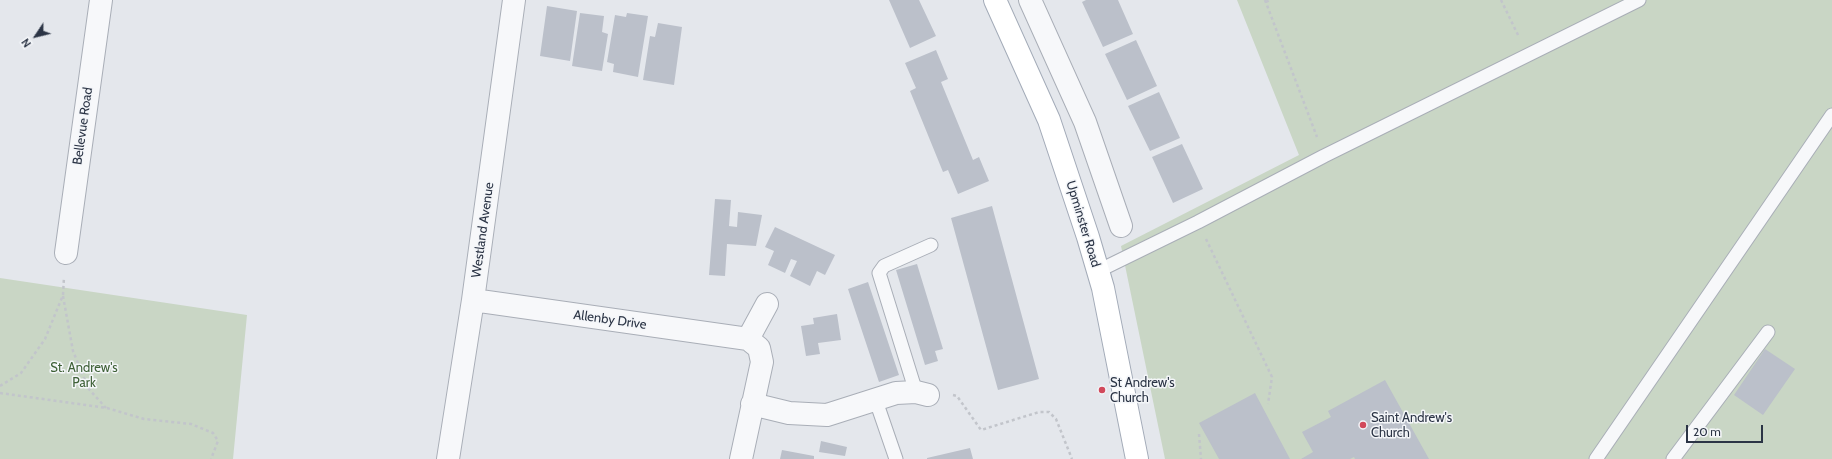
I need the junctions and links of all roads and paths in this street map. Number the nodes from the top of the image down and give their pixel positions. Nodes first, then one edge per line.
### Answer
1 (101, 0) edge
2 (514, 0) edge
3 (995, 0) edge
4 (1030, 0) edge
5 (1270, 0) edge
6 (1501, 0) edge
7 (1639, 0) edge
8 (1265, 1) edge
9 (1527, 54) junction
10 (1832, 116) edge
11 (1324, 156) junction
12 (1198, 222) junction
13 (1121, 226) dead end
14 (931, 245) dead end
15 (66, 253) joint
16 (1098, 272) junction
17 (63, 295) junction
18 (473, 300) junction
19 (767, 304) dead end
20 (1768, 332) dead end
21 (748, 340) junction
22 (0, 386) edge
23 (0, 393) edge
24 (922, 394) junction
25 (875, 398) junction
26 (752, 404) junction
27 (1268, 404) dead end
28 (107, 408) junction
29 (1199, 434) dead end
30 (211, 459) edge
31 (448, 459) edge
32 (741, 459) edge
33 (896, 459) edge
34 (1072, 459) edge
35 (1137, 459) edge
36 (1201, 459) edge
37 (1596, 459) edge
38 (1673, 459) edge

1 - 15 street, Bellevue Road
2 - 18 street, Westland Avenue
3 - 16 main road, Upminster Road
4 - 13 street
5 - 8 path
6 - 9 path
7 - 9 lane
8 - 11 path
9 - 11 lane
10 - 37 lane
11 - 12 lane
12 - 16 lane
12 - 27 path
14 - 24 lane
15 - 17 path
16 - 35 main road, Upminster Road
17 - 22 path
17 - 28 path
18 - 21 street, Allenby Drive
18 - 31 street, Westland Avenue
19 - 21 street
20 - 38 lane
21 - 26 street
23 - 28 path
24 - 25 street
24 - 34 path
25 - 26 street
25 - 33 lane
26 - 32 street
28 - 30 path
29 - 36 path

